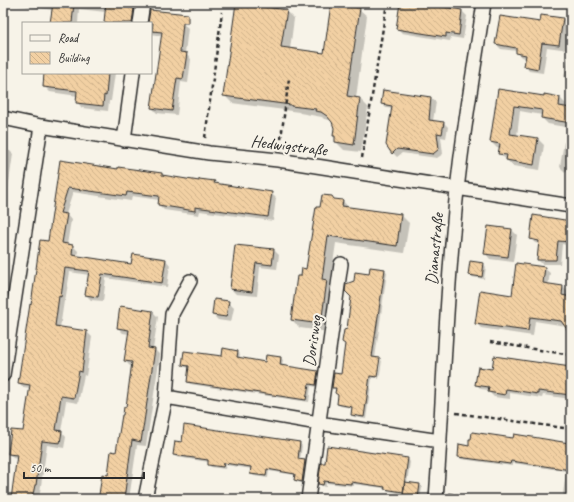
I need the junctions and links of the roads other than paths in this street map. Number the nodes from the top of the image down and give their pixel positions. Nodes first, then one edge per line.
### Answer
1 (143, 3) edge
2 (484, 3) edge
3 (140, 22) edge
4 (133, 74) edge
5 (3, 118) edge
6 (41, 126) junction
7 (124, 140) junction
8 (457, 189) junction
9 (571, 206) edge
10 (341, 264) dead end
11 (190, 281) dead end
12 (3, 375) edge
13 (166, 397) junction
14 (318, 423) junction
15 (440, 441) junction
16 (437, 495) edge
17 (145, 499) edge
18 (308, 499) edge

1 - 3 street
2 - 8 street, Dianastraße
4 - 7 street
5 - 6 street, Hedwigstraße
6 - 7 street, Hedwigstraße
6 - 12 street
7 - 8 street, Hedwigstraße
8 - 9 street, Hedwigstraße
8 - 15 street, Dianastraße
10 - 14 street, Dorisweg
11 - 13 street
13 - 14 street
13 - 17 street
14 - 15 street
14 - 18 street, Dorisweg
15 - 16 street, Dianastraße

